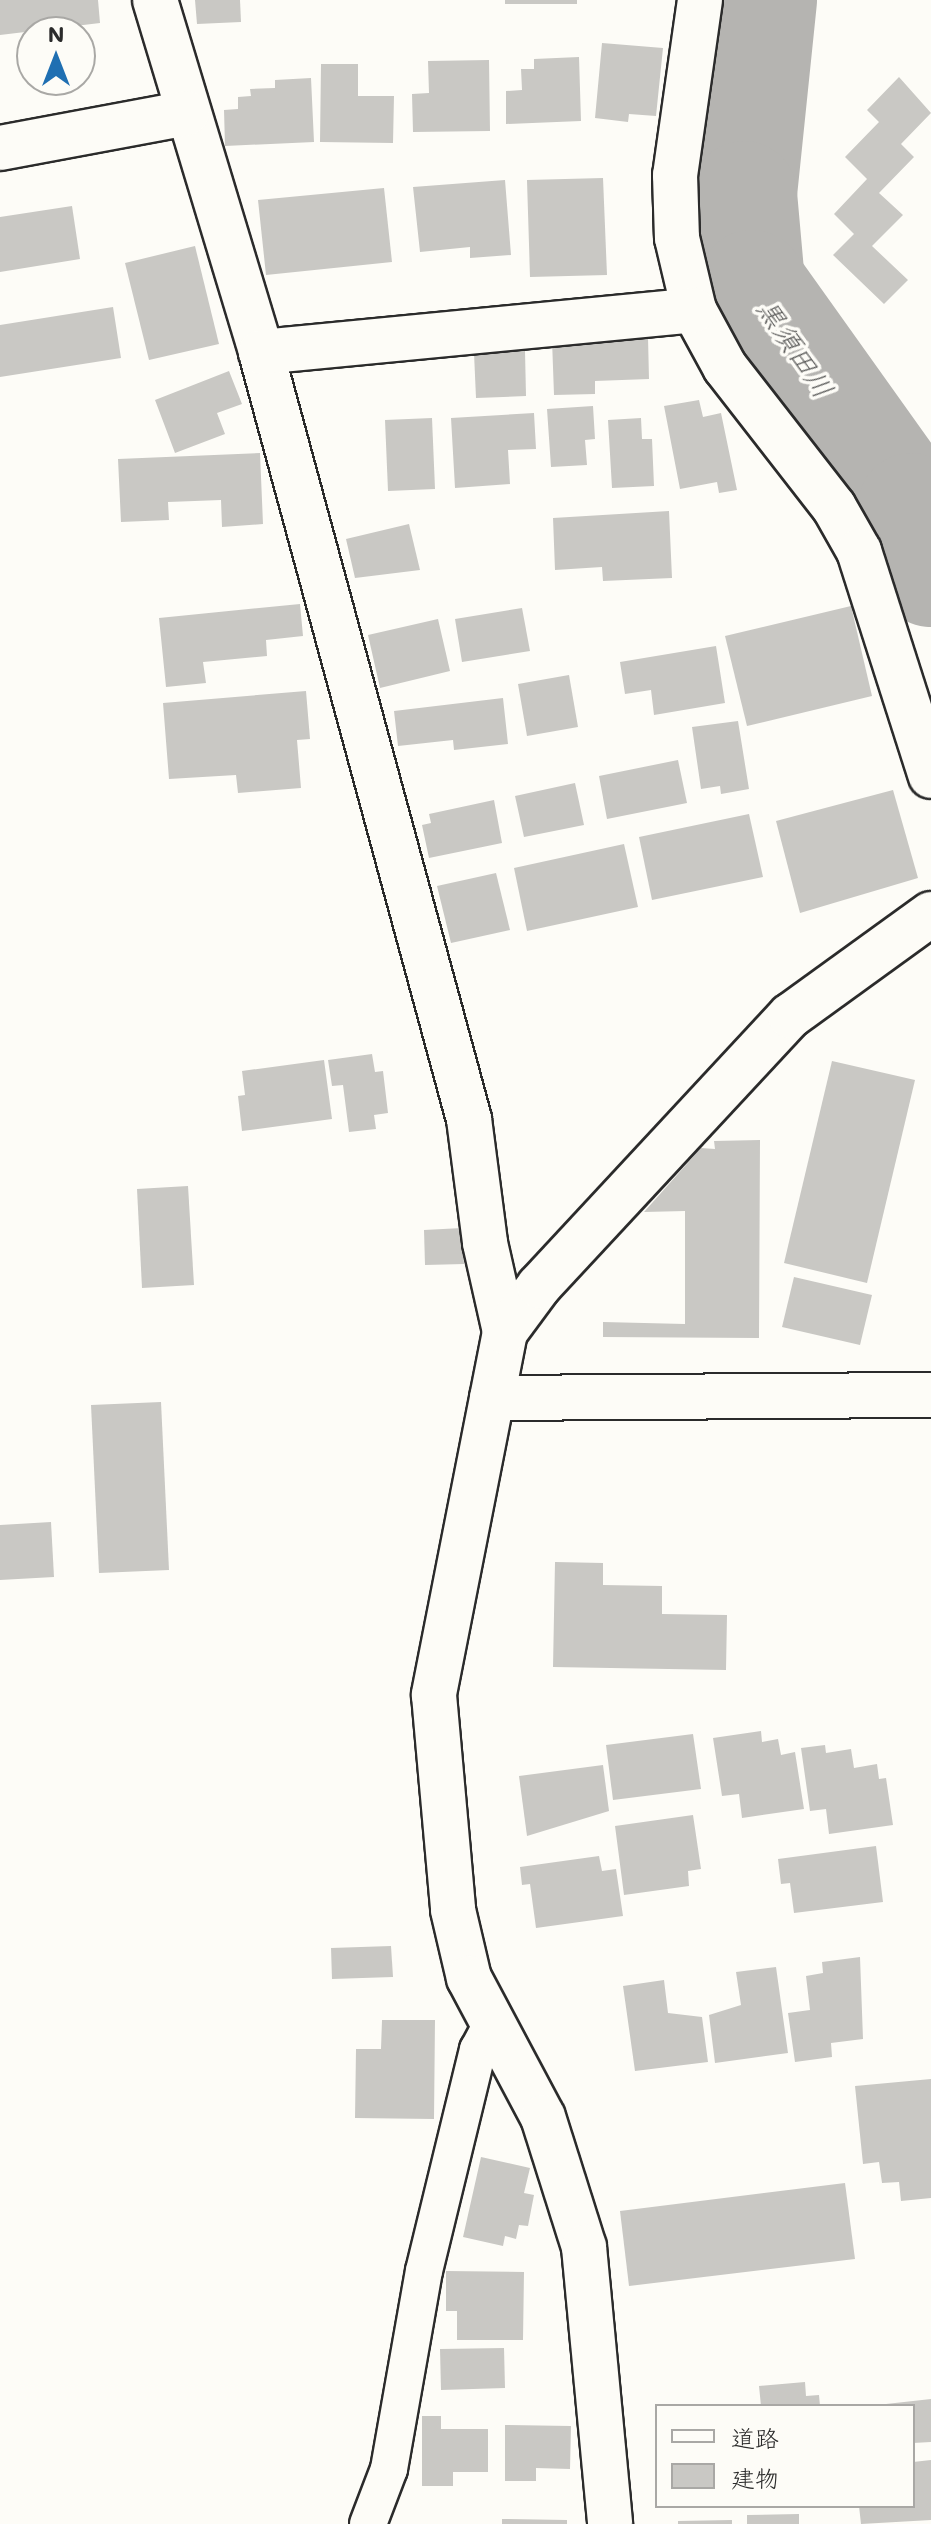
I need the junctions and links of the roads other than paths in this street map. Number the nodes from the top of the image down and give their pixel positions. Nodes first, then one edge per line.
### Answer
1 (155, 0) edge
2 (700, 0) edge
3 (187, 113) junction
4 (0, 148) edge
5 (694, 310) junction
6 (261, 352) junction
7 (931, 776) edge
8 (931, 914) edge
9 (505, 1332) junction
10 (931, 1395) edge
11 (492, 1398) junction
12 (491, 2026) junction
13 (368, 2524) edge
14 (610, 2524) edge

1 - 3 street
2 - 5 street
3 - 4 street
3 - 6 street
5 - 6 street
5 - 7 street
6 - 9 street
8 - 9 street
9 - 11 street
10 - 11 street
11 - 12 street
12 - 13 lane
12 - 14 street

